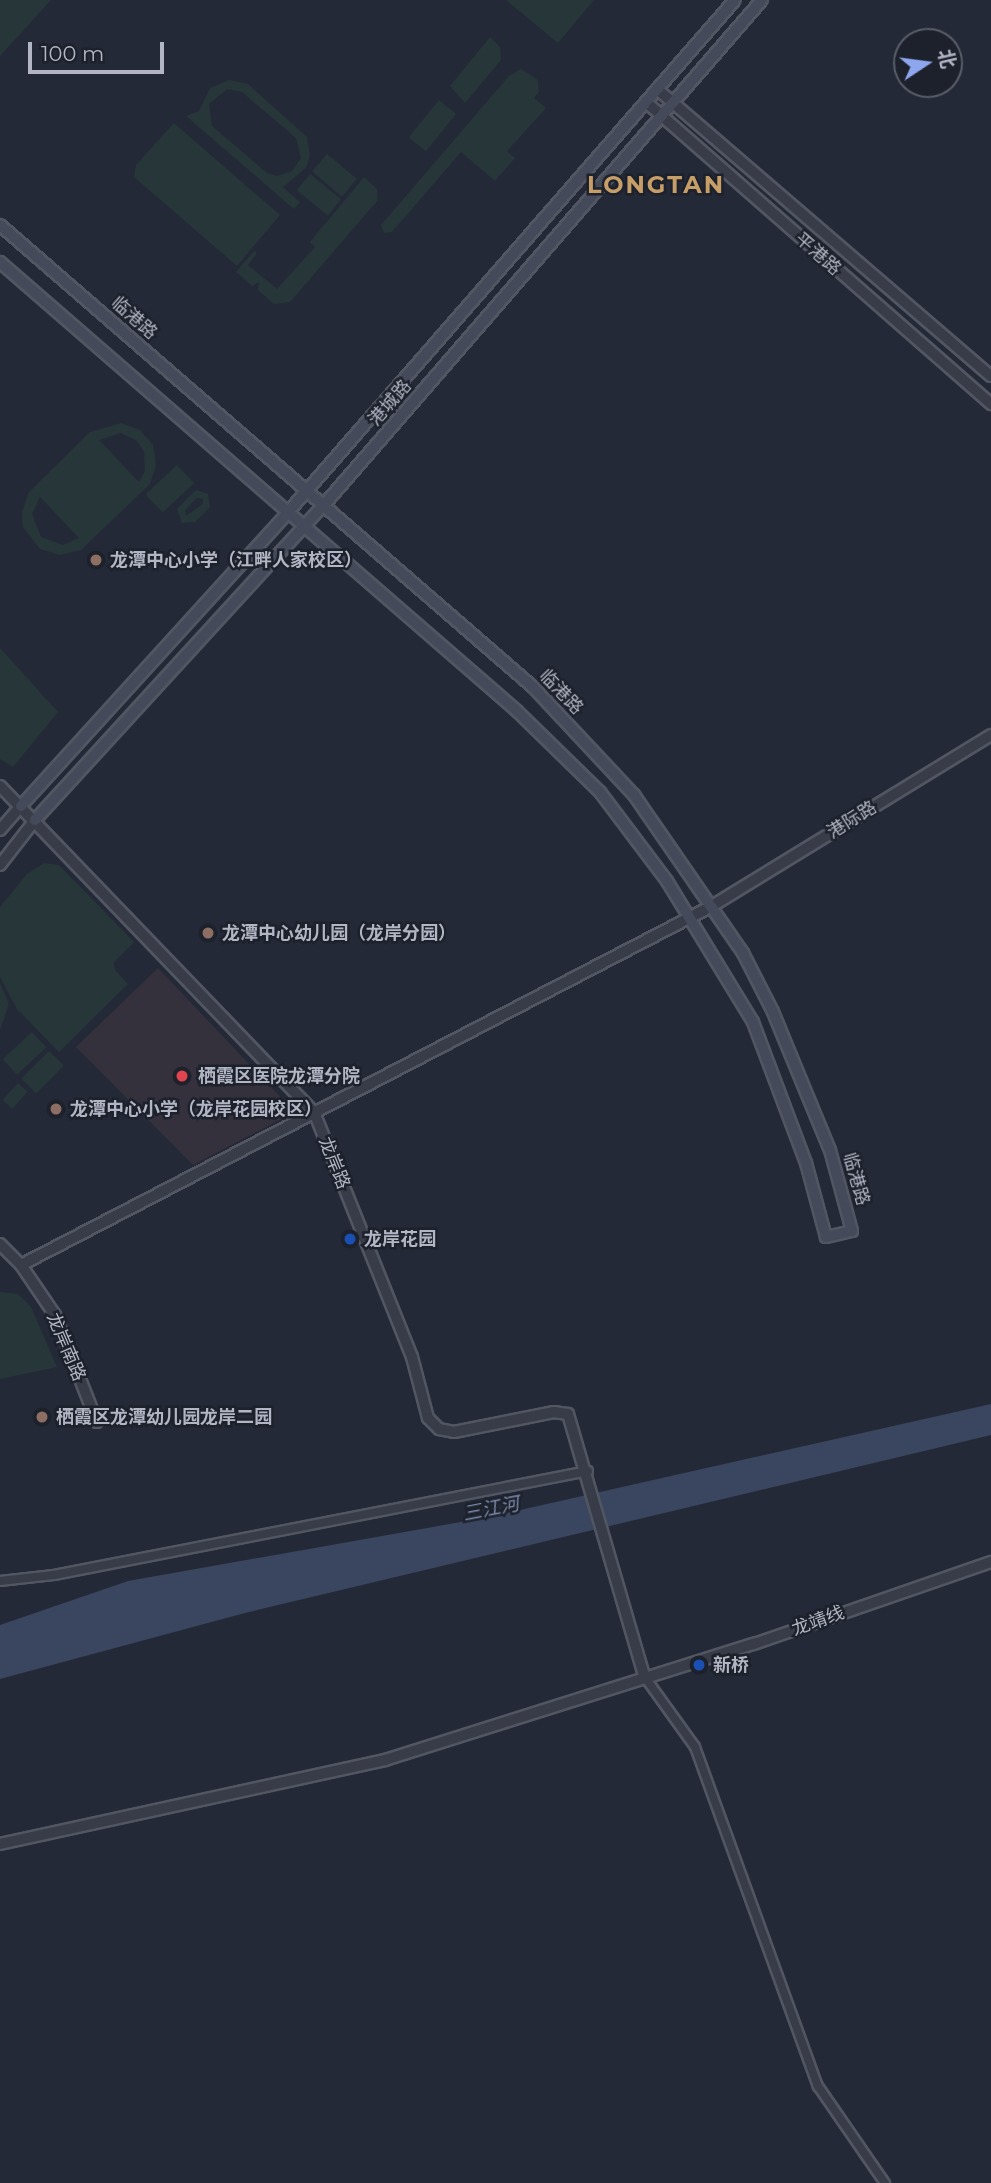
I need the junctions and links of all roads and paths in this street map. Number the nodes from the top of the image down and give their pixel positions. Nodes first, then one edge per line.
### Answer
1 (735, 0) edge
2 (762, 0) edge
3 (657, 89) junction
4 (646, 102) junction
5 (673, 105) junction
6 (662, 118) junction
7 (0, 225) edge
8 (0, 262) edge
9 (991, 376) edge
10 (991, 404) edge
11 (305, 490) junction
12 (323, 506) junction
13 (289, 511) junction
14 (305, 525) junction
15 (991, 734) edge
16 (0, 786) edge
17 (21, 806) junction
18 (34, 821) junction
19 (0, 830) edge
20 (0, 865) edge
21 (712, 906) junction
22 (687, 915) junction
23 (314, 1112) junction
24 (0, 1244) edge
25 (21, 1265) junction
26 (97, 1422) dead end
27 (588, 1471) junction
28 (991, 1562) edge
29 (0, 1581) edge
30 (644, 1676) junction
31 (0, 1844) edge
32 (885, 2183) edge

1 - 3 main road, 港城路
2 - 5 main road, 港城路
3 - 4 main road, 港城路
3 - 5 street, 平港路
4 - 6 street, 平港路
4 - 11 main road, 港城路
5 - 6 main road, 港城路
5 - 9 street, 平港路
6 - 10 street, 平港路
6 - 12 main road, 港城路
7 - 11 main road, 临港路
8 - 13 main road, 临港路
11 - 12 main road, 临港路
11 - 13 main road, 港城路
12 - 14 main road, 港城路
12 - 21 main road, 临港路
13 - 14 main road, 临港路
13 - 17 main road, 港城路
14 - 18 main road, 港城路
14 - 22 main road, 临港路
15 - 21 street, 港际路
16 - 17 street, 龙岸路
17 - 18 street, 龙岸路
17 - 19 street
18 - 20 street
18 - 23 street, 龙岸路
21 - 22 street, 港际路
21 - 22 main road, 临港路
22 - 23 street, 港际路
23 - 25 street, 港际路
23 - 27 street, 龙岸路
24 - 25 street, 龙岸南路
25 - 26 street, 龙岸南路
27 - 29 street
27 - 30 street
28 - 30 street, 龙靖线
30 - 31 street, 龙靖线
30 - 32 street

